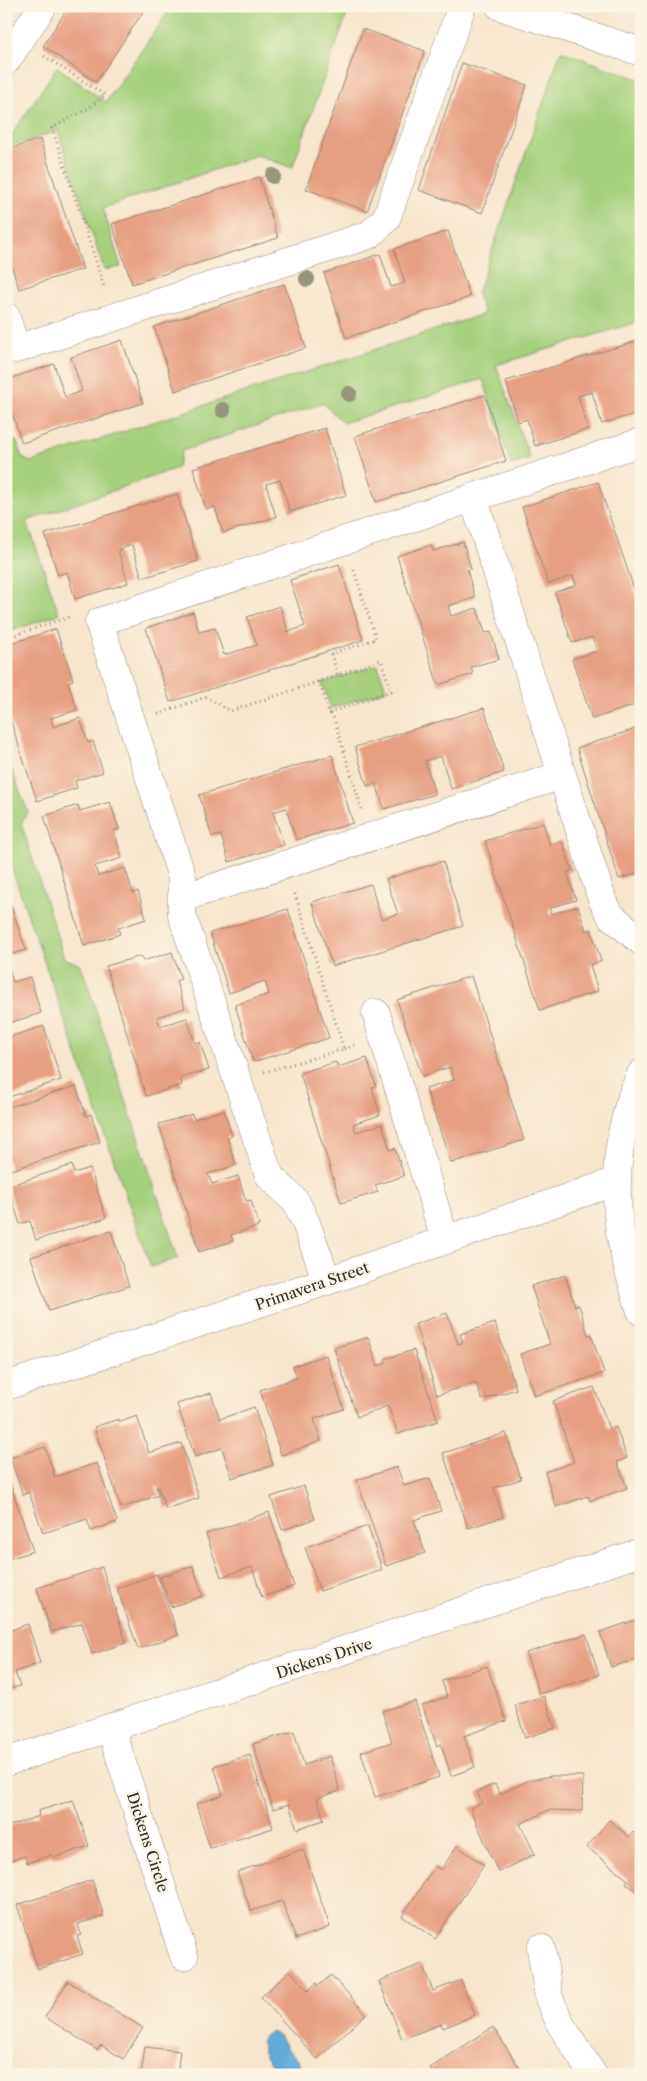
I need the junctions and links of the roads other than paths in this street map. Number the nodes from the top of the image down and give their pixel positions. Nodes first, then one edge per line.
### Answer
1 (43, 6) edge
2 (462, 6) edge
3 (500, 6) edge
4 (11, 45) edge
5 (641, 52) edge
6 (6, 317) edge
7 (641, 442) edge
8 (473, 497) junction
9 (562, 775) junction
10 (182, 898) junction
11 (641, 941) edge
12 (376, 1013) dead end
13 (641, 1074) edge
14 (616, 1181) junction
15 (445, 1240) junction
16 (327, 1281) junction
17 (641, 1311) edge
18 (6, 1386) edge
19 (641, 1552) edge
20 (111, 1728) junction
21 (6, 1762) edge
22 (541, 1948) dead end
23 (184, 1956) dead end
24 (593, 2075) edge

1 - 4 street
2 - 6 street
3 - 5 street
7 - 8 street
8 - 9 street
8 - 10 street
9 - 10 street
9 - 11 street
10 - 16 street
12 - 15 street
13 - 14 street
14 - 15 street, Primavera Street
14 - 17 street
15 - 16 street, Primavera Street
16 - 18 street, Primavera Street
19 - 20 street, Dickens Drive
20 - 21 street, Dickens Drive
20 - 23 street, Dickens Circle
22 - 24 street

